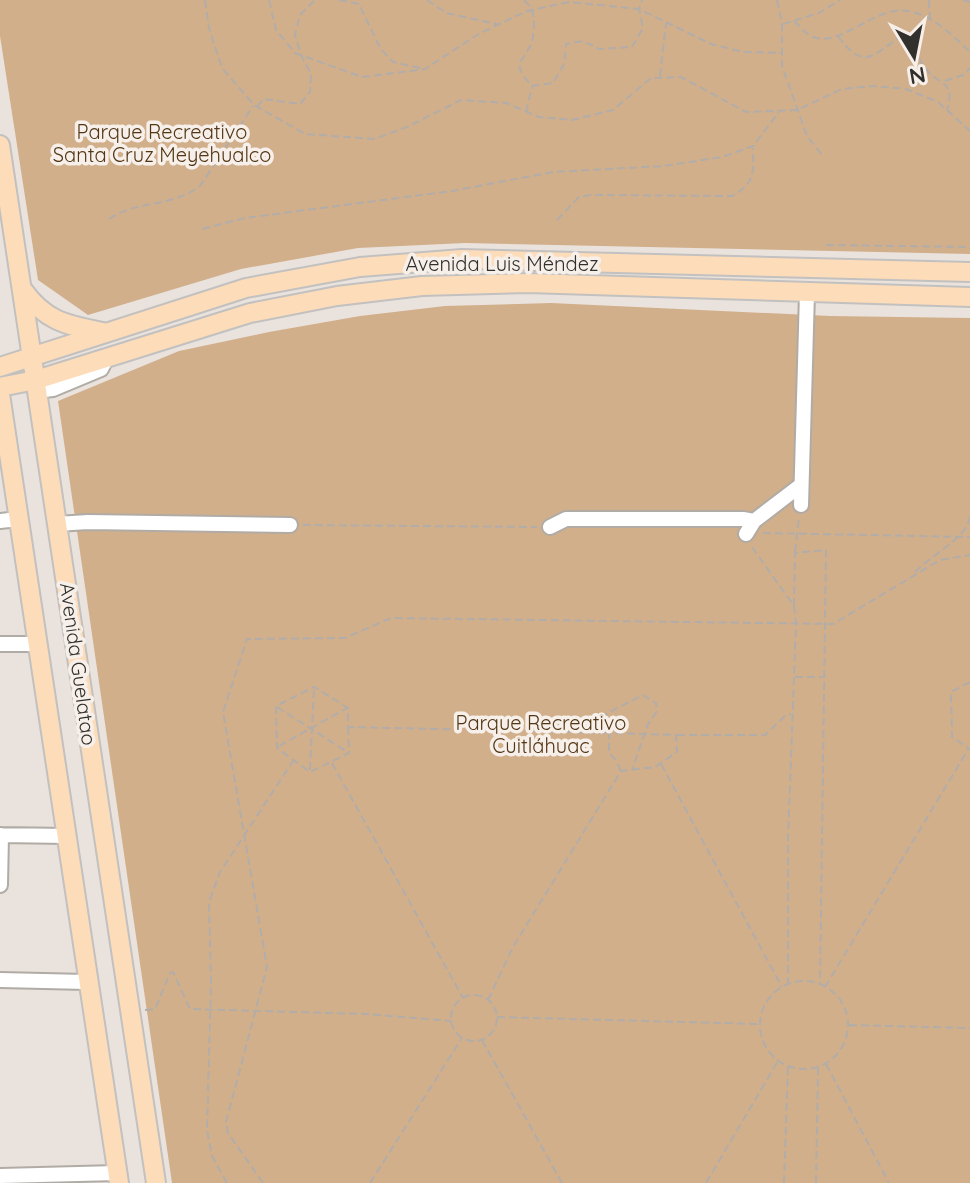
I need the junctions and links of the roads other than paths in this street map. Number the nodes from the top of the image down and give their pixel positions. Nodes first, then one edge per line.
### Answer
1 (0, 145) edge
2 (712, 266) junction
3 (774, 267) junction
4 (970, 272) edge
5 (21, 287) junction
6 (710, 290) junction
7 (772, 292) junction
8 (807, 293) junction
9 (970, 297) edge
10 (106, 333) junction
11 (32, 359) junction
12 (0, 367) edge
13 (36, 380) junction
14 (0, 387) edge
15 (0, 394) edge
16 (801, 485) junction
17 (801, 505) road end
18 (9, 520) edge
19 (57, 524) junction
20 (290, 525) dead end
21 (550, 527) dead end
22 (0, 644) edge
23 (38, 644) junction
24 (88, 735) junction
25 (54, 741) junction
26 (93, 774) junction
27 (58, 777) junction
28 (0, 835) edge
29 (67, 836) junction
30 (0, 885) edge
31 (0, 980) edge
32 (87, 982) junction
33 (0, 1176) edge
34 (71, 1178) edge
35 (118, 1178) edge
36 (156, 1183) edge

1 - 5 main road, Avenida Guelatao
2 - 3 main road, Avenida Luis Méndez
2 - 6 main road
2 - 10 main road, Avenida Luis Méndez
3 - 4 main road, Avenida Luis Méndez
3 - 7 main road
5 - 10 main road
5 - 11 main road, Avenida Guelatao
6 - 7 main road, Avenida Luis Méndez
6 - 13 main road, Avenida Luis Méndez
7 - 8 main road, Avenida Luis Méndez
8 - 9 main road, Avenida Luis Méndez
8 - 16 street
10 - 11 main road, Avenida Luis Méndez
11 - 12 main road, Avenida Luis Méndez
11 - 13 main road, Avenida Guelatao
13 - 14 main road, Avenida Luis Méndez
13 - 19 main road, Avenida Guelatao
15 - 18 main road, Avenida Guelatao
16 - 17 street
16 - 21 street
18 - 23 main road, Avenida Guelatao
19 - 20 street
19 - 24 main road, Avenida Guelatao
22 - 23 street
23 - 25 main road, Avenida Guelatao
24 - 25 main road
24 - 26 main road, Avenida Guelatao
25 - 27 main road, Avenida Guelatao
26 - 27 main road
26 - 36 main road, Avenida Guelatao
27 - 29 main road, Avenida Guelatao
28 - 29 street
28 - 30 street
29 - 32 main road, Avenida Guelatao
31 - 32 street
32 - 35 main road, Avenida Guelatao
33 - 34 street
34 - 35 street

